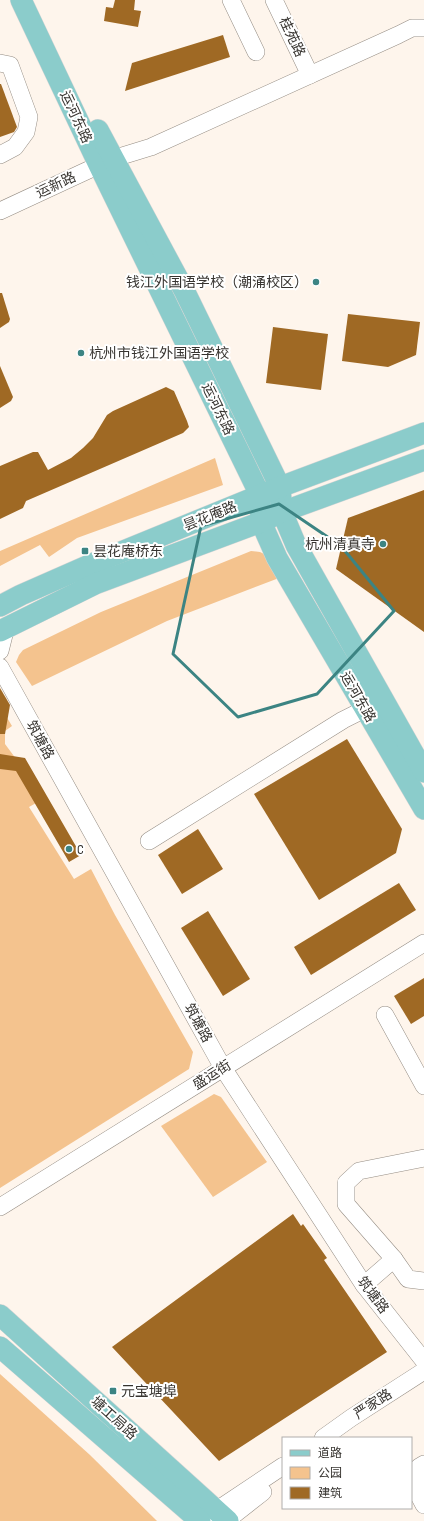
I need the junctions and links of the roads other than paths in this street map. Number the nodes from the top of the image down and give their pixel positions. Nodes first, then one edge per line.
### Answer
1 (21, 0) edge
2 (36, 0) edge
3 (231, 0) edge
4 (274, 0) edge
5 (424, 28) edge
6 (256, 52) dead end
7 (0, 63) edge
8 (310, 75) junction
9 (0, 155) edge
10 (106, 162) junction
11 (0, 211) edge
12 (424, 433) edge
13 (424, 460) edge
14 (280, 486) junction
15 (260, 495) junction
16 (282, 512) junction
17 (261, 522) junction
18 (0, 606) edge
19 (3, 629) edge
20 (0, 651) edge
21 (0, 667) edge
22 (365, 709) junction
23 (424, 772) edge
24 (424, 809) edge
25 (149, 841) dead end
26 (424, 943) edge
27 (384, 1015) dead end
28 (223, 1068) junction
29 (424, 1086) edge
30 (424, 1158) edge
31 (0, 1207) edge
32 (394, 1259) junction
33 (424, 1281) edge
34 (364, 1285) junction
35 (0, 1315) edge
36 (0, 1347) edge
37 (424, 1361) edge
38 (424, 1371) edge
39 (424, 1384) edge
40 (324, 1437) edge
41 (344, 1437) edge
42 (424, 1464) edge
43 (282, 1467) edge
44 (282, 1479) edge
45 (424, 1505) edge
46 (217, 1519) edge

1 - 10 main road, 运河东路
2 - 10 main road, 运河东路
3 - 6 street
4 - 8 street, 桂苑路
5 - 8 street, 运新路
7 - 9 street
8 - 10 street, 运新路
10 - 11 street, 运新路
10 - 14 main road, 运河东路
10 - 15 main road, 运河东路
12 - 14 main road, 昙花庵路
13 - 16 main road, 昙花庵路
14 - 15 main road, 昙花庵路
14 - 16 main road, 运河东路
15 - 17 main road, 运河东路
15 - 18 main road, 昙花庵路
16 - 17 main road, 昙花庵路
16 - 23 main road, 运河东路
17 - 19 main road, 昙花庵路
17 - 22 main road, 运河东路
19 - 20 street
21 - 28 street, 筑塘路
22 - 24 main road, 运河东路
22 - 25 street
26 - 28 street, 盛运街
27 - 29 street
28 - 31 street, 盛运街
28 - 34 street, 筑塘路
30 - 32 street
32 - 33 street
32 - 34 street
34 - 37 street, 筑塘路
35 - 46 main road, 塘工局路
36 - 46 main road, 塘工局路
38 - 40 street, 严家路
39 - 41 street, 严家路
42 - 45 street
43 - 46 street
44 - 46 street

